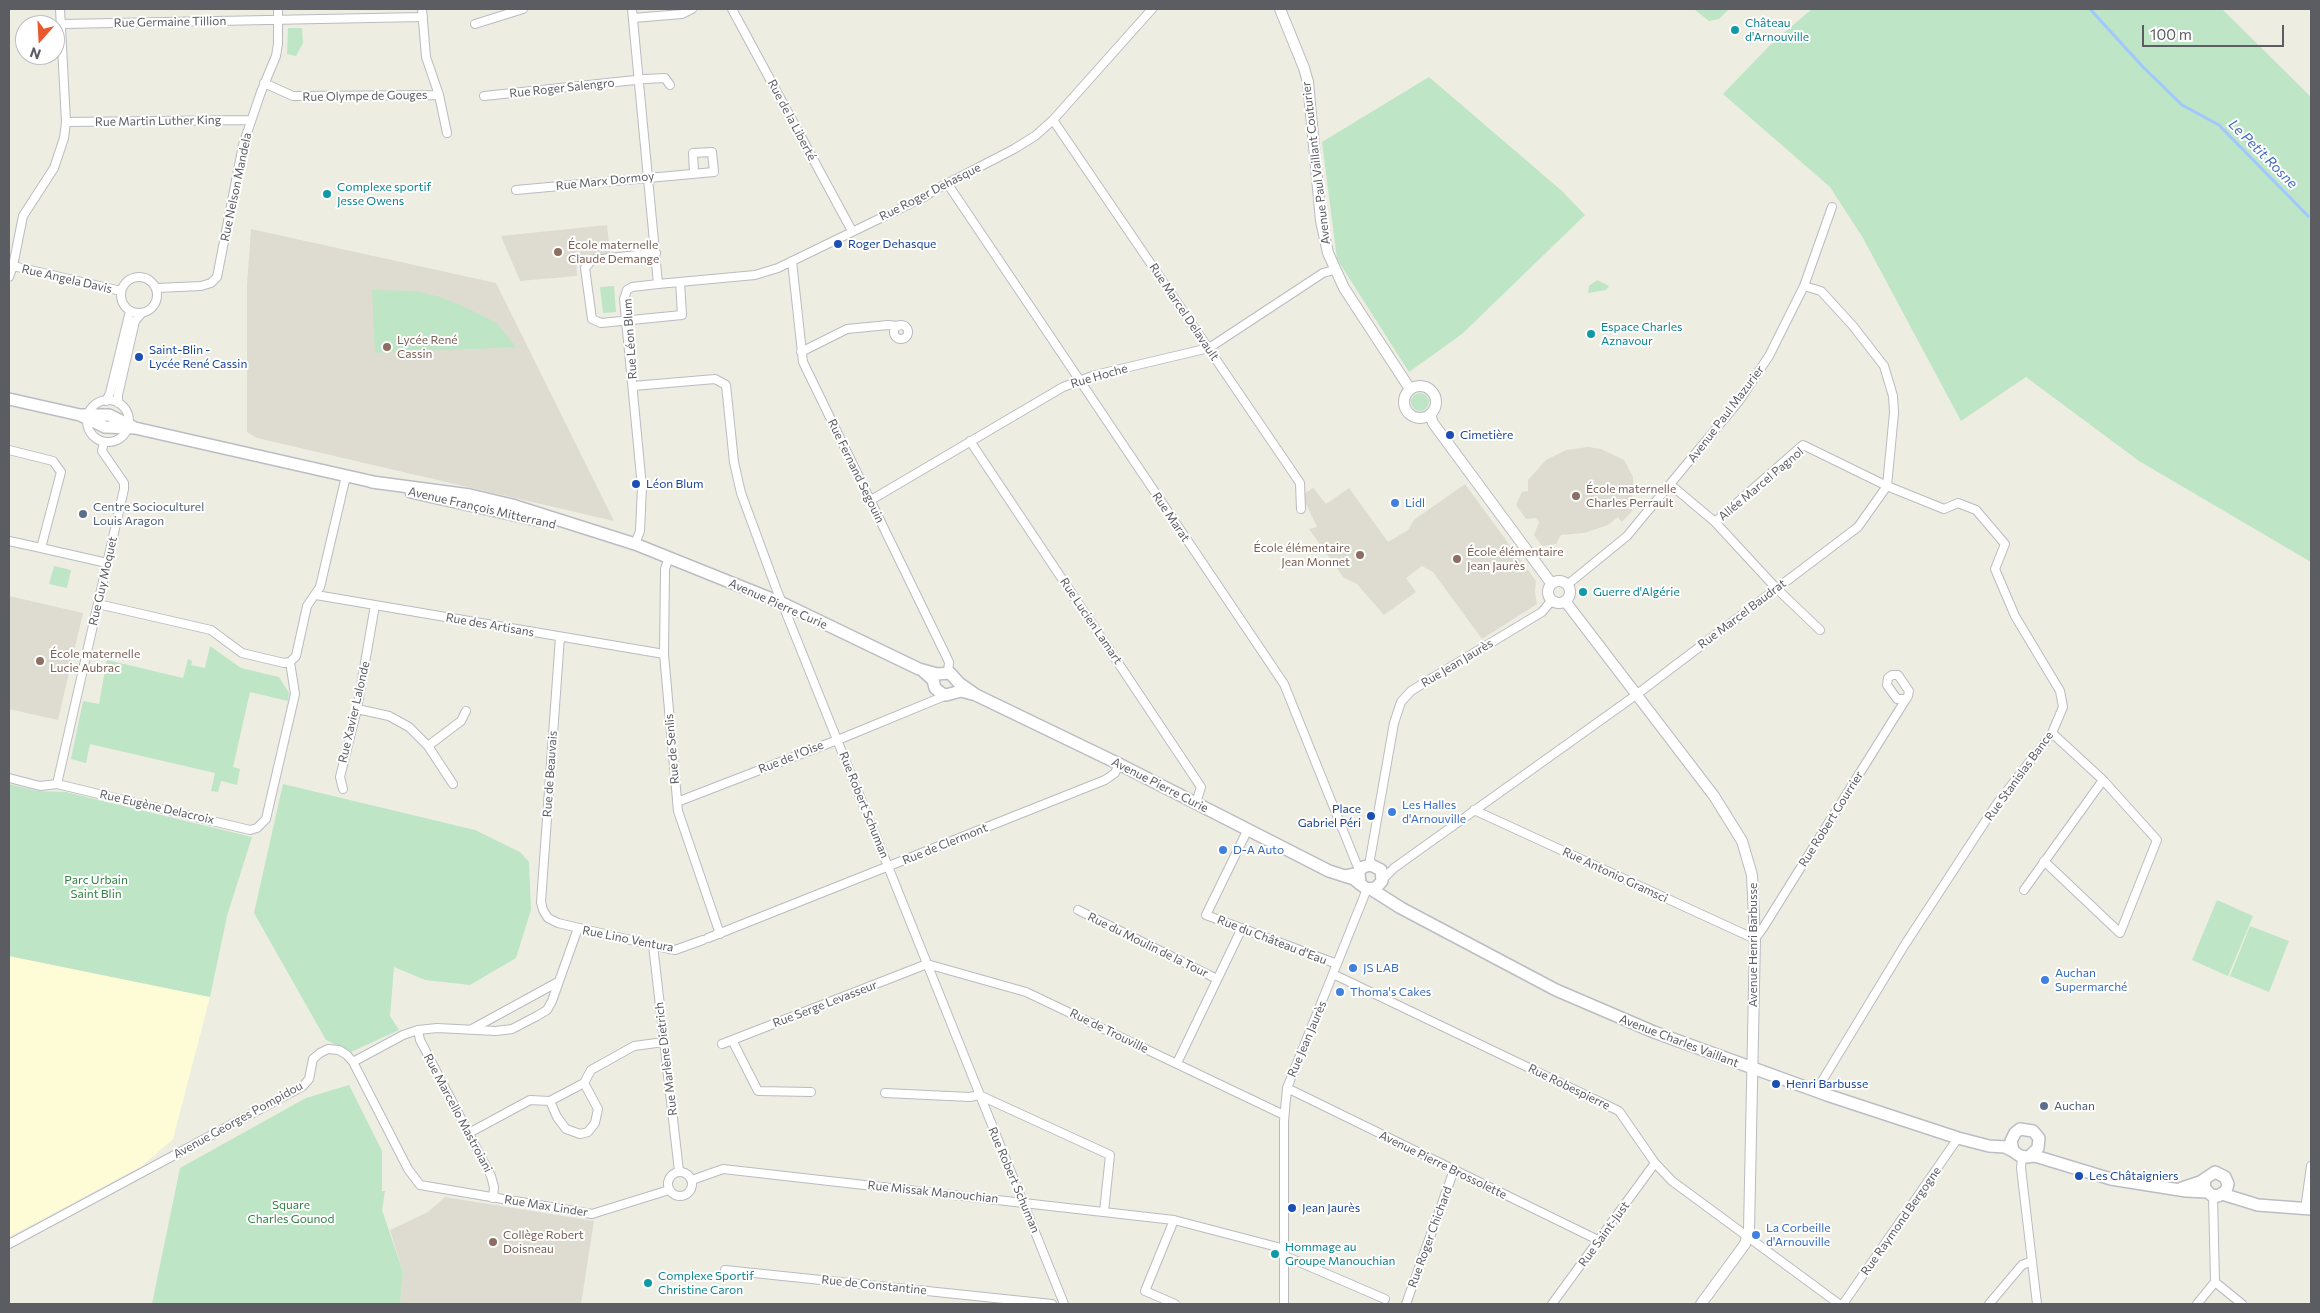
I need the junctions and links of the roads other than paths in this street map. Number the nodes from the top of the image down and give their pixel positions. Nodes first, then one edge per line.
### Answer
1 (278, 9) edge
2 (523, 9) edge
3 (632, 9) edge
4 (692, 9) edge
5 (732, 9) edge
6 (1152, 9) edge
7 (1280, 9) edge
8 (422, 13) edge
9 (633, 18) junction
10 (278, 19) junction
11 (65, 24) edge
12 (475, 24) dead end
13 (64, 65) edge
14 (640, 80) junction
15 (264, 83) junction
16 (670, 84) dead end
17 (439, 95) junction
18 (484, 96) dead end
19 (250, 120) junction
20 (1054, 120) junction
21 (66, 122) junction
22 (447, 133) dead end
23 (694, 173) dead end
24 (649, 177) junction
25 (946, 184) junction
26 (516, 190) dead end
27 (1832, 206) dead end
28 (852, 231) junction
29 (656, 253) junction
30 (792, 261) junction
31 (13, 266) junction
32 (1334, 270) junction
33 (9, 277) edge
34 (680, 282) junction
35 (658, 284) junction
36 (1804, 286) junction
37 (157, 288) junction
38 (121, 291) junction
39 (130, 311) junction
40 (142, 314) junction
41 (626, 321) junction
42 (898, 326) dead end
43 (1208, 348) junction
44 (801, 352) junction
45 (1079, 380) junction
46 (633, 386) junction
47 (1410, 389) junction
48 (9, 399) edge
49 (106, 401) junction
50 (118, 403) junction
51 (1430, 414) junction
52 (85, 416) junction
53 (131, 427) junction
54 (970, 441) junction
55 (104, 442) junction
56 (9, 450) edge
57 (346, 476) junction
58 (1671, 485) junction
59 (1887, 486) junction
60 (871, 500) junction
61 (1300, 509) dead end
62 (1716, 522) junction
63 (9, 541) edge
64 (635, 544) junction
65 (41, 548) junction
66 (669, 557) junction
67 (107, 563) junction
68 (1551, 583) junction
69 (1567, 585) junction
70 (1776, 588) junction
71 (316, 594) junction
72 (1552, 600) junction
73 (1565, 601) junction
74 (782, 603) junction
75 (98, 604) junction
76 (375, 605) junction
77 (1820, 630) dead end
78 (560, 637) junction
79 (664, 654) junction
80 (290, 662) junction
81 (939, 679) junction
82 (953, 689) junction
83 (1636, 695) junction
84 (1906, 699) dead end
85 (933, 700) junction
86 (358, 709) junction
87 (466, 711) dead end
88 (2052, 733) junction
89 (837, 740) junction
90 (428, 746) junction
91 (1119, 764) junction
92 (9, 778) edge
93 (2102, 780) junction
94 (57, 784) junction
95 (453, 784) dead end
96 (343, 789) dead end
97 (677, 802) junction
98 (1196, 803) junction
99 (1474, 810) junction
100 (1248, 830) junction
101 (2044, 862) junction
102 (889, 866) junction
103 (1359, 876) junction
104 (1384, 876) junction
105 (2024, 890) dead end
106 (1392, 903) junction
107 (1078, 910) dead end
108 (578, 928) junction
109 (1242, 928) junction
110 (720, 934) junction
111 (706, 939) joint
112 (1755, 939) junction
113 (653, 945) junction
114 (927, 964) junction
115 (1337, 964) junction
116 (1334, 974) junction
117 (1218, 979) junction
118 (558, 982) junction
119 (418, 1030) junction
120 (471, 1030) junction
121 (732, 1040) junction
122 (664, 1042) junction
123 (722, 1044) dead end
124 (353, 1062) junction
125 (1177, 1063) junction
126 (1753, 1069) junction
127 (584, 1083) junction
128 (1287, 1088) junction
129 (1816, 1091) junction
130 (811, 1092) dead end
131 (885, 1093) dead end
132 (979, 1095) junction
133 (550, 1101) junction
134 (1284, 1115) junction
135 (469, 1134) junction
136 (2013, 1135) junction
137 (1958, 1138) junction
138 (2039, 1143) junction
139 (1980, 1144) junction
140 (2021, 1155) junction
141 (1655, 1163) junction
142 (2064, 1165) junction
143 (2311, 1166) edge
144 (1454, 1170) junction
145 (679, 1172) junction
146 (2205, 1179) junction
147 (692, 1180) junction
148 (2174, 1188) junction
149 (669, 1190) junction
150 (2218, 1192) junction
151 (493, 1198) junction
152 (1022, 1202) junction
153 (2308, 1206) edge
154 (1104, 1212) junction
155 (1174, 1220) junction
156 (1747, 1236) junction
157 (1600, 1240) junction
158 (9, 1244) edge
159 (1285, 1253) junction
160 (2032, 1261) junction
161 (725, 1270) dead end
162 (2215, 1282) junction
163 (1385, 1299) dead end
164 (1052, 1304) edge
165 (1064, 1304) edge
166 (1175, 1304) edge
167 (1284, 1304) edge
168 (1406, 1304) edge
169 (1552, 1304) edge
170 (1701, 1304) edge
171 (1839, 1304) edge
172 (1844, 1304) edge
173 (1989, 1304) edge
174 (2037, 1304) edge
175 (2197, 1304) edge
176 (2242, 1304) edge

1 - 10 street, Rue Nelson Mandela
2 - 12 street
3 - 9 street
4 - 9 street
5 - 28 street, Rue de la Liberté
6 - 20 street, Rue Roger Dehasque
7 - 32 street, Avenue Paul Vaillant Couturier
8 - 10 street, Rue Germaine Tillion
8 - 17 street
9 - 14 street
10 - 11 street, Rue Germaine Tillion
10 - 15 street, Rue Nelson Mandela
13 - 21 street
14 - 16 street, Rue Roger Salengro
14 - 18 street, Rue Roger Salengro
14 - 24 street
15 - 17 street, Rue Olympe de Gouges
15 - 19 street, Rue Nelson Mandela
17 - 22 street
19 - 21 street, Rue Martin Luther King
19 - 37 street, Rue Nelson Mandela
20 - 25 street, Rue Roger Dehasque
20 - 43 street, Rue Marcel Delavault
21 - 31 street
23 - 24 street, Rue Marx Dormoy
24 - 26 street, Rue Marx Dormoy
24 - 29 street
25 - 28 street, Rue Roger Dehasque
25 - 45 street, Rue Marat
27 - 36 street, Avenue Paul Mazurier
28 - 30 street, Rue Roger Dehasque
29 - 35 street
29 - 41 street
30 - 34 street, Rue Roger Dehasque
30 - 44 street, Rue Fernand Segouin
31 - 33 street
31 - 38 street, Rue Angela Davis
32 - 43 street, Rue Hoche
32 - 47 street, Avenue Paul Vaillant Couturier
34 - 35 street, Rue Roger Dehasque
34 - 41 street
35 - 41 street, Rue Léon Blum
36 - 58 street, Avenue Paul Mazurier
36 - 59 street, Rue Marcel Baudrat
37 - 38 street
37 - 40 street
38 - 39 street
39 - 40 street
39 - 49 street
40 - 50 street
41 - 46 street, Rue Léon Blum
42 - 44 street
43 - 45 street, Rue Hoche
43 - 61 street, Rue Marcel Delavault
44 - 60 street, Rue Fernand Segouin
45 - 54 street, Rue Hoche
45 - 103 street, Rue Marat
46 - 64 street, Rue Léon Blum
46 - 74 street, Rue Robert Schuman
47 - 51 street
47 - 51 street
48 - 52 main road, Avenue François Mitterrand
49 - 50 street
49 - 52 street
50 - 53 street
51 - 68 street
52 - 53 main road, Avenue François Mitterrand
52 - 55 street
53 - 55 street
53 - 57 main road, Avenue François Mitterrand
54 - 60 street, Rue Hoche
54 - 98 street, Rue Lucien Lamart
55 - 67 street, Rue Guy Moquet
56 - 65 street
57 - 64 main road, Avenue François Mitterrand
57 - 71 street
58 - 62 street
58 - 69 street, Avenue Paul Mazurier
59 - 62 street, Allée Marcel Pagnol
59 - 70 street, Rue Marcel Baudrat
59 - 88 street, Rue Stanislas Bance
60 - 81 street, Rue Fernand Segouin
62 - 70 street
63 - 65 street
64 - 66 main road, Avenue Pierre Curie
65 - 67 street
66 - 74 main road, Avenue Pierre Curie
66 - 79 street, Rue de Senlis
67 - 75 street, Rue Guy Moquet
68 - 69 street
68 - 72 street
69 - 73 street
70 - 77 street
70 - 83 street, Rue Marcel Baudrat
71 - 76 street, Rue des Artisans
71 - 80 street
72 - 73 street
72 - 103 street, Rue Jean Jaurès
73 - 83 street, Avenue Henri Barbusse
74 - 81 main road, Avenue Pierre Curie
74 - 89 street, Rue Robert Schuman
75 - 80 street
75 - 94 street, Rue Guy Moquet
76 - 78 street, Rue des Artisans
76 - 86 street, Rue Xavier Lalonde
78 - 79 street, Rue des Artisans
78 - 108 street, Rue de Beauvais
79 - 97 street, Rue de Senlis
80 - 94 street, Rue Eugène Delacroix
81 - 82 main road, Avenue Pierre Curie
81 - 82 main road, Avenue Pierre Curie
81 - 85 street
82 - 85 street, Rue de l'Oise
82 - 91 main road, Avenue Pierre Curie
83 - 99 street, Rue Marcel Baudrat
83 - 112 street, Avenue Henri Barbusse
84 - 112 street, Rue Robert Gourrier
85 - 89 street, Rue de l'Oise
86 - 90 street
86 - 96 street, Rue Xavier Lalonde
87 - 90 street
88 - 93 street
88 - 129 street, Rue Stanislas Bance
89 - 97 street, Rue de l'Oise
89 - 102 street, Rue Robert Schuman
90 - 95 street
91 - 98 main road, Avenue Pierre Curie
91 - 102 street, Rue de Clermont
92 - 94 street, Rue Eugène Delacroix
93 - 101 street
93 - 101 street
97 - 110 street, Rue de Senlis
98 - 100 main road, Avenue Pierre Curie
99 - 104 street, Rue Marcel Baudrat
99 - 112 street, Rue Antonio Gramsci
100 - 103 main road, Avenue Pierre Curie
100 - 109 street, Rue du Château d'Eau
101 - 105 street
102 - 110 street, Rue de Clermont
102 - 114 street, Rue Robert Schuman
103 - 104 main road
103 - 104 main road
103 - 106 main road, Avenue Charles Vaillant
103 - 115 street, Rue Jean Jaurès
104 - 106 main road
106 - 126 main road, Avenue Charles Vaillant
107 - 117 street, Rue du Moulin de la Tour
108 - 113 street, Rue Lino Ventura
108 - 118 street, Rue Lino Ventura
109 - 115 street, Rue du Château d'Eau
109 - 117 street
110 - 111 street, Rue de Clermont
111 - 113 street, Rue Lino Ventura
112 - 126 street, Avenue Henri Barbusse
113 - 122 street, Rue Marlène Dietrich
114 - 121 street, Rue Serge Levasseur
114 - 125 street, Rue de Trouville
114 - 132 street, Rue Robert Schuman
115 - 116 street, Rue Jean Jaurès
116 - 128 street, Rue Jean Jaurès
116 - 141 street, Rue Robespierre
117 - 125 street
118 - 120 street
118 - 120 street, Rue Lino Ventura
119 - 120 street, Rue Lino Ventura
119 - 124 street, Rue Lino Ventura
119 - 135 street, Rue Marcello Mastroiani
121 - 123 street, Rue Serge Levasseur
121 - 130 street
122 - 127 street
122 - 145 street, Rue Marlène Dietrich
124 - 151 street, Rue Max Linder
124 - 158 street, Avenue Georges Pompidou
125 - 134 street, Rue de Trouville
126 - 129 main road, Avenue Charles Vaillant
126 - 156 street, Avenue Henri Barbusse
127 - 133 street
127 - 133 street
128 - 134 street, Rue Jean Jaurès
128 - 144 street, Avenue Pierre Brossolette
129 - 137 main road, Avenue Charles Vaillant
131 - 132 street
132 - 152 street, Rue Robert Schuman
132 - 154 street
133 - 135 street
134 - 159 street, Rue Jean Jaurès
135 - 151 street, Rue Marcello Mastroiani
136 - 138 main road
136 - 139 main road
136 - 140 main road
137 - 139 main road, Avenue Charles Vaillant
137 - 172 street, Rue Raymond Bergogne
138 - 140 main road
138 - 142 main road, Avenue Charles Vaillant
139 - 140 main road, Avenue Charles Vaillant
140 - 142 main road, Avenue Charles Vaillant
140 - 160 street
141 - 156 street, Rue Robespierre
141 - 157 street, Rue Saint-Just
142 - 148 main road, Avenue Charles Vaillant
143 - 153 street
144 - 157 street, Avenue Pierre Brossolette
144 - 168 street, Rue Roger Chichard
145 - 147 street
145 - 149 street
146 - 148 main road, Avenue Charles Vaillant
146 - 150 main road
146 - 150 main road, Avenue Charles Vaillant
147 - 149 street
147 - 152 street, Rue Missak Manouchian
148 - 150 main road, Avenue Charles Vaillant
149 - 151 street, Rue Max Linder
150 - 153 main road, Avenue Charles Vaillant
150 - 162 street
152 - 154 street, Rue Missak Manouchian
152 - 165 street, Rue Robert Schuman
154 - 155 street, Rue Missak Manouchian
155 - 159 street, Rue Missak Manouchian
155 - 166 street
156 - 170 street, Avenue Henri Barbusse
156 - 171 street, Rue Robespierre
157 - 169 street, Rue Saint-Just
159 - 163 street
159 - 167 street, Rue Jean Jaurès
160 - 173 street
160 - 174 street
161 - 164 street, Rue de Constantine
162 - 175 street
162 - 176 street

